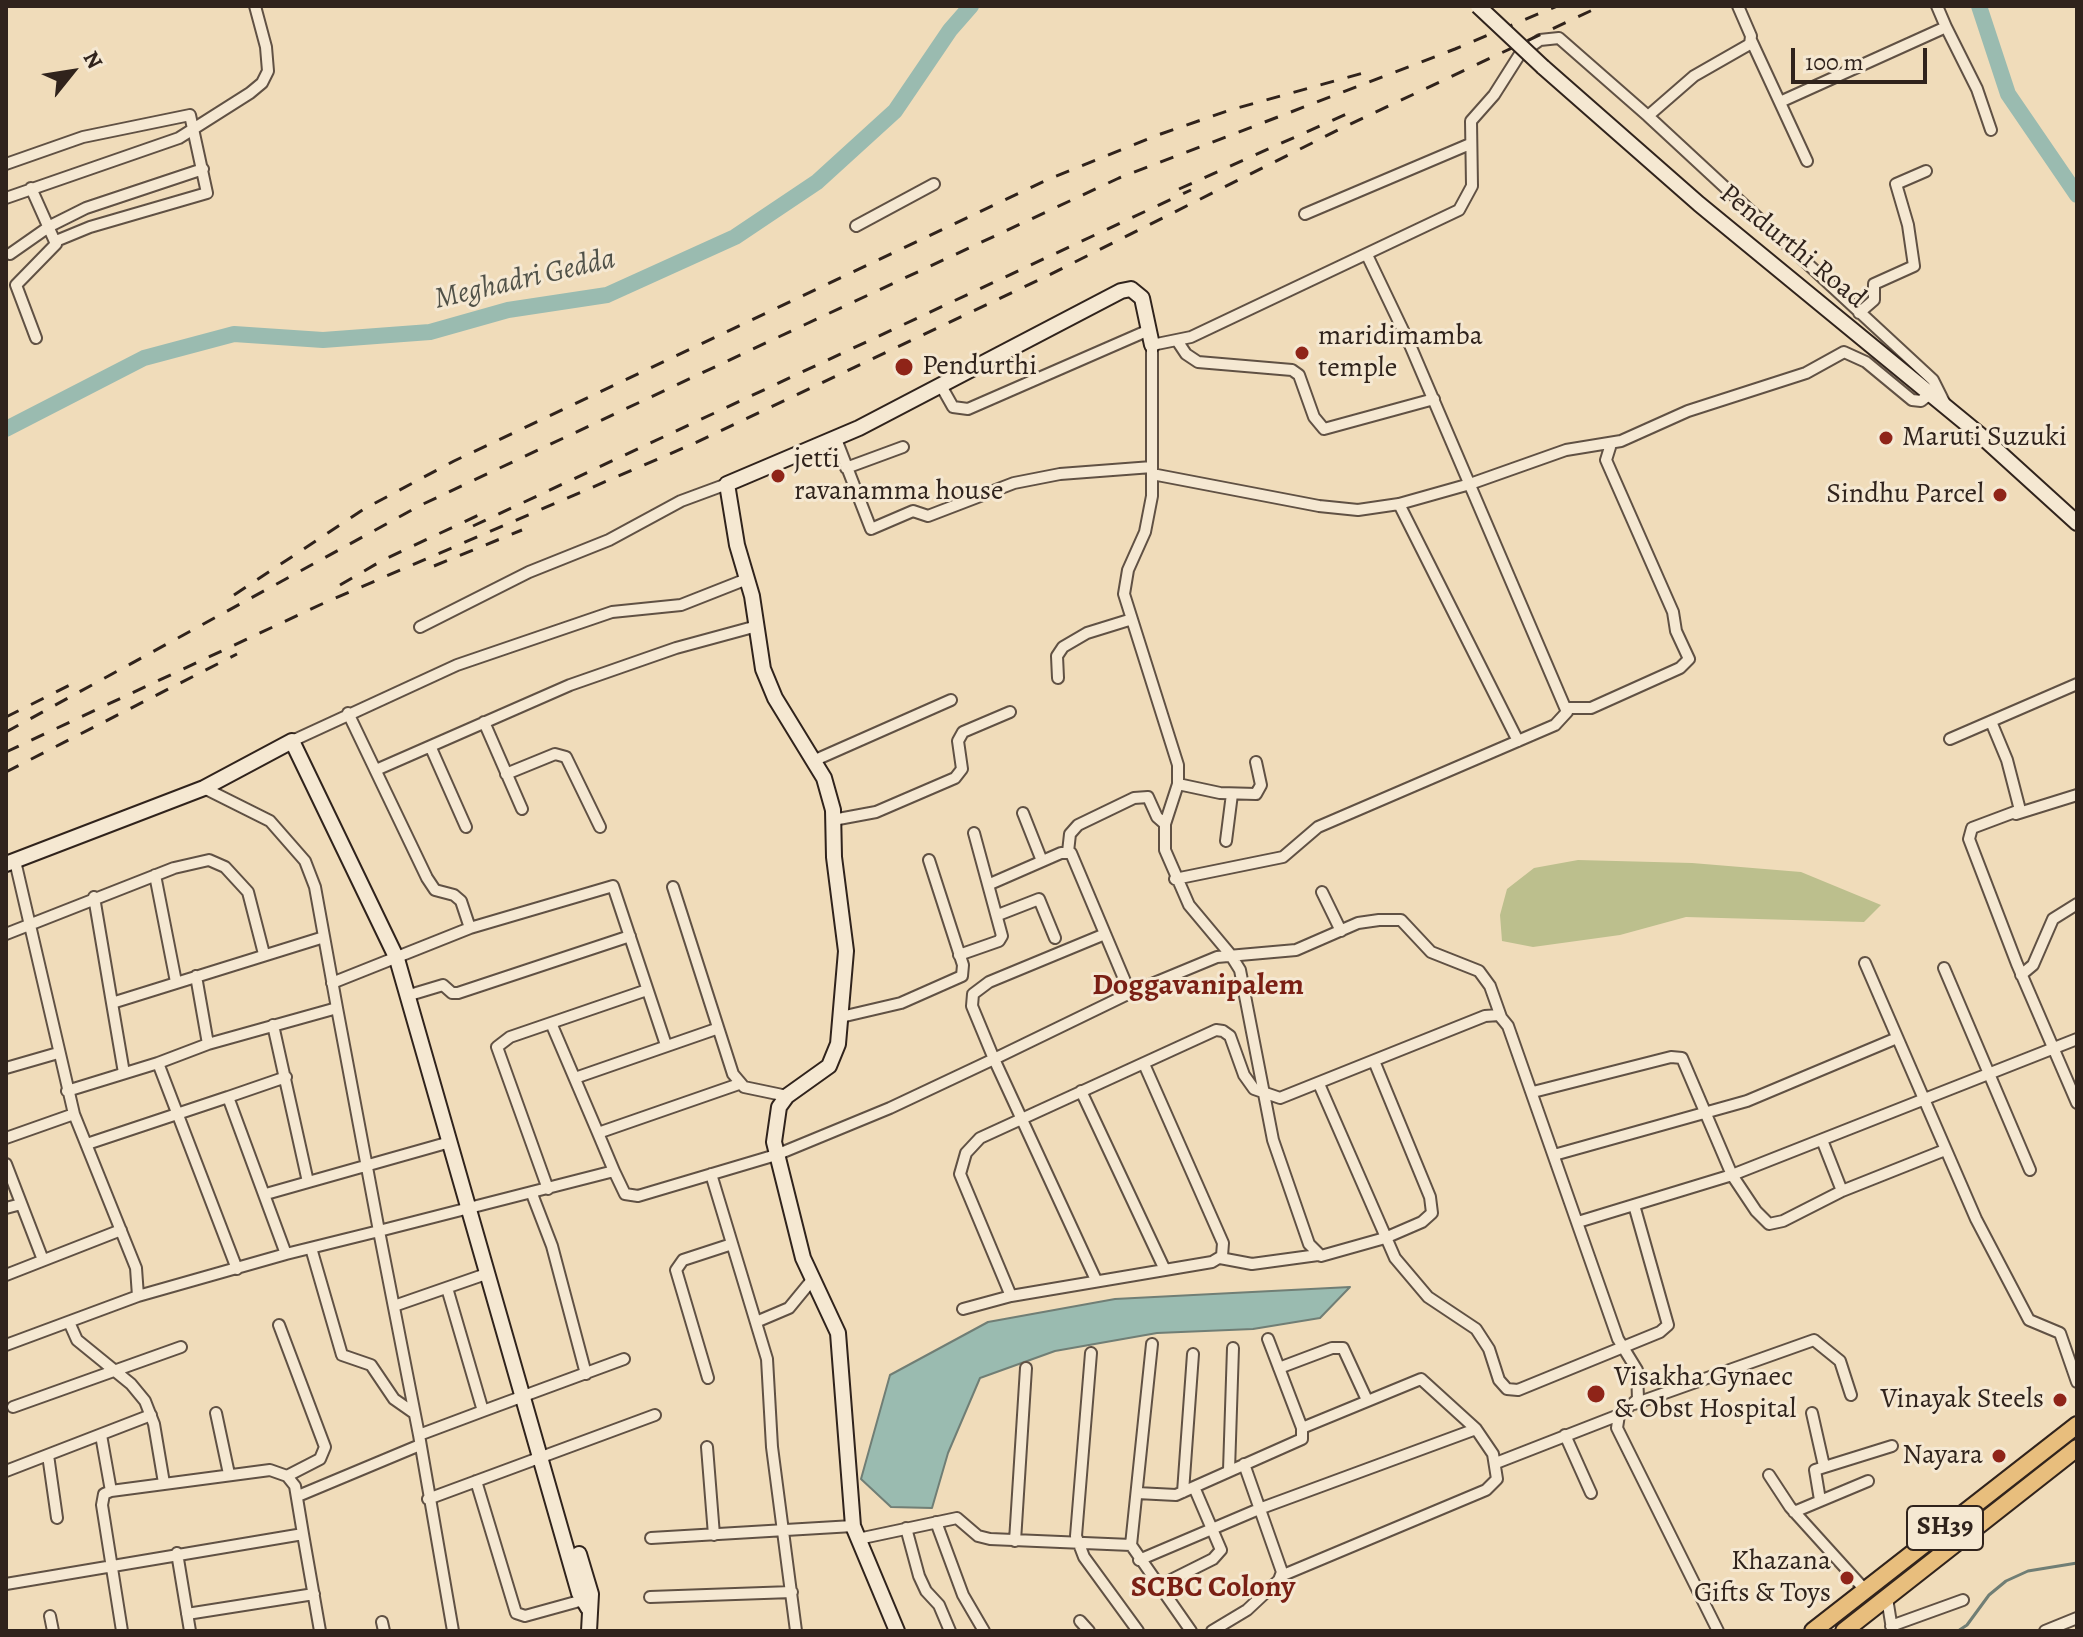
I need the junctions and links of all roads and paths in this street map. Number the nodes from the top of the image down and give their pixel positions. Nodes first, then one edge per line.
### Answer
1 (255, 6) edge
2 (1478, 6) edge
3 (1738, 6) edge
4 (1937, 6) edge
5 (1946, 27) junction
6 (1751, 40) junction
7 (1780, 102) junction
8 (1648, 116) junction
9 (1991, 130) dead end
10 (195, 131) junction
11 (1470, 144) junction
12 (1807, 161) dead end
13 (6, 164) edge
14 (203, 169) junction
15 (1926, 171) dead end
16 (934, 184) dead end
17 (31, 188) junction
18 (6, 198) edge
19 (1305, 214) dead end
20 (50, 226) junction
21 (856, 226) dead end
22 (56, 241) junction
23 (10, 254) dead end
24 (1367, 255) junction
25 (1859, 313) junction
26 (36, 338) dead end
27 (1150, 338) junction
28 (1178, 342) junction
29 (940, 384) junction
30 (1930, 394) junction
31 (1434, 399) junction
32 (1946, 406) junction
33 (836, 439) junction
34 (1611, 444) junction
35 (903, 447) dead end
36 (846, 468) junction
37 (1152, 470) junction
38 (727, 484) junction
39 (1470, 484) junction
40 (1399, 504) junction
41 (2077, 523) edge
42 (747, 579) junction
43 (1129, 620) junction
44 (757, 626) junction
45 (420, 627) dead end
46 (1058, 678) dead end
47 (2077, 684) edge
48 (951, 700) dead end
49 (1568, 708) junction
50 (1010, 712) dead end
51 (348, 713) junction
52 (484, 722) junction
53 (1992, 724) junction
54 (1950, 739) dead end
55 (292, 741) junction
56 (1518, 741) junction
57 (431, 748) junction
58 (813, 761) junction
59 (1256, 762) dead end
60 (376, 770) junction
61 (506, 774) junction
62 (1178, 784) junction
63 (204, 788) junction
64 (1232, 794) junction
65 (2077, 795) edge
66 (522, 809) dead end
67 (1023, 813) dead end
68 (2016, 814) junction
69 (833, 820) junction
70 (1165, 824) junction
71 (466, 827) dead end
72 (600, 827) dead end
73 (974, 833) dead end
74 (1226, 841) dead end
75 (1068, 852) junction
76 (929, 860) dead end
77 (1042, 861) junction
78 (11, 863) edge
79 (155, 875) junction
80 (1175, 879) junction
81 (990, 884) junction
82 (673, 887) dead end
83 (1322, 892) dead end
84 (94, 897) junction
85 (2077, 904) edge
86 (998, 915) junction
87 (30, 926) junction
88 (470, 928) junction
89 (1341, 931) junction
90 (6, 934) edge
91 (1105, 934) junction
92 (630, 936) junction
93 (324, 937) junction
94 (1055, 938) dead end
95 (264, 954) junction
96 (1230, 954) junction
97 (959, 955) junction
98 (397, 959) junction
99 (1865, 963) dead end
100 (1944, 968) dead end
101 (2021, 975) junction
102 (196, 976) junction
103 (176, 982) junction
104 (332, 983) junction
105 (647, 990) junction
106 (1130, 993) junction
107 (413, 994) junction
108 (112, 1003) junction
109 (337, 1008) junction
110 (841, 1017) junction
111 (1501, 1017) junction
112 (551, 1023) junction
113 (273, 1025) junction
114 (716, 1029) junction
115 (1897, 1038) junction
116 (2077, 1039) edge
117 (208, 1044) junction
118 (666, 1045) junction
119 (2053, 1048) junction
120 (58, 1053) junction
121 (994, 1059) junction
122 (1374, 1061) junction
123 (158, 1063) junction
124 (1144, 1064) junction
125 (6, 1068) edge
126 (124, 1073) junction
127 (1989, 1073) junction
128 (286, 1077) junction
129 (575, 1078) junction
130 (739, 1084) junction
131 (1319, 1084) junction
132 (67, 1091) junction
133 (1081, 1091) junction
134 (1533, 1092) junction
135 (1262, 1095) junction
136 (2075, 1095) edge
137 (787, 1096) junction
138 (228, 1097) junction
139 (1923, 1098) junction
140 (74, 1114) junction
141 (177, 1114) junction
142 (1707, 1115) junction
143 (1022, 1118) junction
144 (598, 1133) junction
145 (6, 1138) edge
146 (1822, 1140) junction
147 (450, 1142) junction
148 (87, 1144) junction
149 (1945, 1150) junction
150 (776, 1155) junction
151 (1554, 1155) junction
152 (6, 1164) edge
153 (364, 1166) junction
154 (2030, 1170) dead end
155 (614, 1171) junction
156 (711, 1174) junction
157 (1732, 1175) junction
158 (308, 1182) junction
159 (548, 1189) junction
160 (1842, 1191) junction
161 (266, 1194) junction
162 (532, 1194) junction
163 (21, 1204) junction
164 (1634, 1205) junction
165 (6, 1208) edge
166 (471, 1210) junction
167 (1578, 1222) junction
168 (121, 1230) junction
169 (379, 1231) junction
170 (1385, 1238) junction
171 (732, 1244) junction
172 (311, 1248) junction
173 (286, 1254) junction
174 (1318, 1255) junction
175 (1220, 1258) junction
176 (43, 1260) junction
177 (237, 1269) junction
178 (1165, 1270) junction
179 (486, 1274) junction
180 (6, 1275) edge
181 (812, 1280) junction
182 (1096, 1280) junction
183 (447, 1288) junction
184 (138, 1296) junction
185 (1011, 1296) junction
186 (394, 1306) junction
187 (963, 1309) dead end
188 (69, 1322) junction
189 (756, 1322) junction
190 (279, 1325) dead end
191 (1268, 1339) dead end
192 (1152, 1344) dead end
193 (6, 1345) edge
194 (181, 1347) dead end
195 (1621, 1347) junction
196 (1233, 1348) dead end
197 (1091, 1353) dead end
198 (1193, 1354) dead end
199 (624, 1359) dead end
200 (1026, 1368) dead end
201 (1279, 1368) junction
202 (113, 1370) junction
203 (586, 1374) junction
204 (708, 1378) dead end
205 (2077, 1382) edge
206 (1851, 1395) dead end
207 (527, 1396) junction
208 (1367, 1400) junction
209 (1632, 1405) junction
210 (13, 1407) dead end
211 (483, 1411) junction
212 (216, 1413) dead end
213 (414, 1413) junction
214 (1812, 1413) dead end
215 (151, 1415) junction
216 (655, 1415) dead end
217 (1619, 1415) junction
218 (2077, 1425) edge
219 (1302, 1428) junction
220 (1476, 1429) junction
221 (101, 1435) junction
222 (1565, 1435) junction
223 (2077, 1435) edge
224 (419, 1440) junction
225 (1892, 1446) dead end
226 (707, 1447) dead end
227 (2077, 1448) edge
228 (48, 1455) junction
229 (545, 1459) junction
230 (1496, 1463) junction
231 (1244, 1464) junction
232 (1824, 1466) junction
233 (1229, 1470) junction
234 (6, 1471) edge
235 (229, 1474) junction
236 (1769, 1475) dead end
237 (287, 1476) junction
238 (476, 1481) junction
239 (1868, 1481) dead end
240 (164, 1483) junction
241 (1194, 1487) junction
242 (111, 1491) junction
243 (1183, 1492) junction
244 (1137, 1493) junction
245 (1591, 1493) dead end
246 (298, 1496) junction
247 (428, 1499) junction
248 (1820, 1500) junction
249 (1259, 1509) junction
250 (1794, 1512) junction
251 (57, 1518) dead end
252 (936, 1522) junction
253 (1212, 1527) junction
254 (906, 1528) junction
255 (784, 1532) junction
256 (856, 1532) junction
257 (303, 1534) junction
258 (714, 1535) junction
259 (651, 1538) dead end
260 (1015, 1541) junction
261 (1078, 1544) junction
262 (1131, 1545) junction
263 (177, 1553) junction
264 (1139, 1560) junction
265 (111, 1564) junction
266 (1281, 1576) junction
267 (6, 1584) edge
268 (1159, 1586) junction
269 (1866, 1591) junction
270 (792, 1592) junction
271 (314, 1594) junction
272 (650, 1597) dead end
273 (1887, 1598) junction
274 (1963, 1600) dead end
275 (585, 1604) junction
276 (187, 1614) junction
277 (50, 1616) dead end
278 (2077, 1618) edge
279 (1080, 1621) dead end
280 (1892, 1628) edge
281 (2049, 1630) edge
282 (53, 1631) edge
283 (122, 1631) edge
284 (190, 1631) edge
285 (320, 1631) edge
286 (453, 1631) edge
287 (589, 1631) edge
288 (796, 1631) edge
289 (897, 1631) edge
290 (950, 1631) edge
291 (984, 1631) edge
292 (1089, 1631) edge
293 (1138, 1631) edge
294 (1191, 1631) edge
295 (1212, 1631) edge
296 (1718, 1631) edge
297 (1813, 1631) edge
298 (1827, 1631) edge
299 (1844, 1631) edge

1 - 10 street
2 - 30 street, Pendurthi Road, bridge
3 - 6 street
4 - 5 street
5 - 7 street
5 - 9 street
6 - 7 street
6 - 8 street
7 - 12 street
8 - 11 street
8 - 25 street
10 - 13 street
10 - 14 street
10 - 17 street
11 - 19 street
11 - 24 street
14 - 20 street
14 - 22 street
15 - 25 street
16 - 21 street
17 - 18 street
17 - 20 street
20 - 22 street
20 - 23 street
22 - 26 street
24 - 28 street
24 - 31 street
25 - 32 street
27 - 28 street
27 - 29 street
27 - 29 street
27 - 37 street
28 - 31 street
29 - 33 street
30 - 32 street, Pendurthi Road
30 - 34 street
31 - 39 street
32 - 41 street, Pendurthi Road
33 - 36 street
33 - 38 street
34 - 39 street
34 - 49 street
35 - 36 street
36 - 37 street
37 - 40 street
37 - 43 street
38 - 42 street
38 - 45 street
39 - 40 street
39 - 49 street
40 - 56 street
42 - 44 street
42 - 51 street
43 - 46 street
43 - 62 street
44 - 52 street
44 - 58 street
47 - 53 street
48 - 58 street
49 - 56 street
50 - 69 street
51 - 55 street
51 - 60 street
52 - 57 street
52 - 61 street
53 - 54 street
53 - 68 street
55 - 63 street
55 - 98 street
56 - 80 street
57 - 60 street
57 - 71 street
58 - 69 street
59 - 64 street
60 - 88 street
61 - 66 street
61 - 72 street
62 - 64 street
62 - 70 street
63 - 78 street
63 - 93 street
64 - 74 street
65 - 68 street
67 - 77 street
68 - 101 street
69 - 110 street
70 - 75 street
70 - 80 street
73 - 81 street
75 - 77 street
75 - 91 street
76 - 97 street
77 - 81 street
78 - 87 street
79 - 84 street
79 - 95 street
79 - 103 street
80 - 96 street
81 - 86 street
82 - 114 street
83 - 89 street
84 - 87 street
84 - 108 street
85 - 101 street
86 - 94 street
86 - 97 street
87 - 90 street
87 - 120 street
88 - 92 street
88 - 98 street
89 - 96 street
89 - 111 street
91 - 106 street
91 - 121 street
92 - 105 street
92 - 107 street
93 - 95 street
93 - 104 street
95 - 102 street
96 - 106 street
96 - 135 street
97 - 110 street
98 - 104 street
98 - 107 street
98 - 147 street
99 - 115 street
100 - 127 street
101 - 119 street
102 - 103 street
102 - 117 street
103 - 108 street
104 - 109 street
105 - 112 street
105 - 118 street
106 - 121 street
107 - 166 street
108 - 126 street
109 - 113 street
109 - 153 street
110 - 137 street
111 - 122 street
111 - 134 street
112 - 129 street
112 - 159 street
113 - 117 street
113 - 128 street
114 - 118 street
114 - 130 street
115 - 139 street
115 - 142 street
116 - 119 street
117 - 123 street
118 - 129 street
119 - 127 street
119 - 136 street
120 - 125 street
120 - 132 street
121 - 143 street
121 - 150 street
122 - 131 street
122 - 170 street
123 - 126 street
123 - 141 street
124 - 133 street
124 - 135 street
124 - 175 street
126 - 132 street
127 - 139 street
127 - 154 street
128 - 138 street
128 - 158 street
129 - 144 street
130 - 137 street
130 - 144 street
131 - 135 street
131 - 170 street
132 - 140 street
133 - 143 street
133 - 178 street
134 - 142 street
134 - 151 street
135 - 174 street
137 - 150 street
138 - 141 street
138 - 161 street
139 - 146 street
139 - 149 street
140 - 145 street
140 - 148 street
141 - 148 street
141 - 177 street
142 - 151 street
142 - 157 street
143 - 182 street
143 - 185 street
144 - 155 street
146 - 157 street
146 - 160 street
147 - 153 street
147 - 166 street
148 - 168 street
149 - 160 street
149 - 205 street
150 - 156 street
150 - 181 street
151 - 167 street
152 - 163 street
153 - 158 street
153 - 169 street
155 - 156 street
155 - 159 street
156 - 171 street
157 - 160 street
157 - 164 street
158 - 161 street
159 - 162 street
161 - 173 street
162 - 166 street
162 - 203 street
163 - 165 street
163 - 176 street
164 - 167 street
164 - 195 street
166 - 169 street
166 - 179 street
166 - 207 street
167 - 195 street
168 - 176 street
168 - 184 street
169 - 172 street
169 - 186 street
170 - 174 street
170 - 195 street
171 - 189 street
171 - 204 street
172 - 173 street
172 - 213 street
173 - 177 street
174 - 175 street
175 - 178 street
176 - 180 street
177 - 184 street
178 - 182 street
179 - 183 street
179 - 207 street
181 - 189 street
181 - 256 street
182 - 185 street
183 - 186 street
183 - 211 street
184 - 188 street
185 - 187 street
186 - 213 street
188 - 193 street
188 - 202 street
189 - 255 street
190 - 237 street
191 - 201 street
192 - 244 street
194 - 202 street
195 - 209 street
196 - 233 street
197 - 261 street
198 - 243 street
199 - 203 street
200 - 260 street
201 - 208 street
201 - 219 street
202 - 210 street
202 - 215 street
203 - 207 street
206 - 209 street
207 - 211 street
207 - 229 street
208 - 219 street
208 - 220 street
209 - 217 street
211 - 224 street
212 - 235 street
213 - 224 street
214 - 232 street
215 - 221 street
215 - 240 street
216 - 229 street
217 - 222 street
217 - 296 street
218 - 269 main road, SH39
219 - 231 street
220 - 230 street
220 - 249 street
221 - 228 street
221 - 242 street
222 - 230 street
222 - 245 street
223 - 298 main road
224 - 246 street
224 - 247 street
225 - 232 street
226 - 258 street
227 - 273 main road, SH39
228 - 234 street
228 - 251 street
229 - 238 street
229 - 275 street
230 - 266 street
231 - 233 street
231 - 249 street
232 - 248 street
233 - 241 street
235 - 237 street
235 - 240 street
236 - 250 street
237 - 246 street
238 - 247 street
238 - 275 street
239 - 248 street
240 - 242 street
241 - 243 street
241 - 253 street
242 - 265 street
243 - 244 street
244 - 262 street
246 - 257 street
247 - 286 street
248 - 250 street
249 - 253 street
249 - 266 street
250 - 269 street
252 - 254 street
252 - 260 street
252 - 291 street
253 - 264 street
253 - 268 street
254 - 256 street
254 - 290 street
255 - 256 street
255 - 258 street
255 - 270 street
256 - 289 street
257 - 263 street
257 - 271 street
258 - 259 street
260 - 261 street
261 - 262 street
261 - 293 street
262 - 264 street
263 - 265 street
263 - 276 street
264 - 268 street
265 - 267 street
265 - 283 street
266 - 295 street
268 - 294 street
269 - 297 main road, SH39
270 - 272 street
270 - 288 street
271 - 276 street
271 - 285 street
273 - 280 street
273 - 299 main road, SH39
274 - 280 street
275 - 287 street
276 - 284 street
277 - 282 street
278 - 281 street
279 - 292 street

